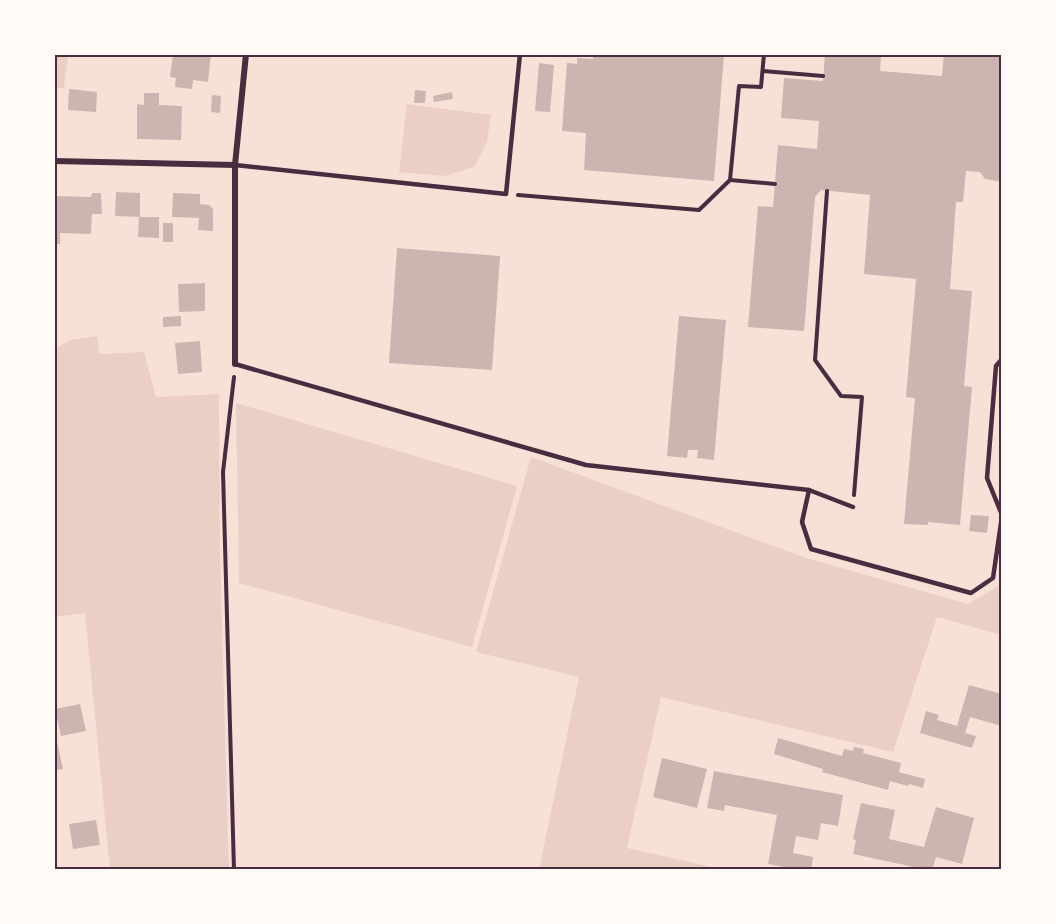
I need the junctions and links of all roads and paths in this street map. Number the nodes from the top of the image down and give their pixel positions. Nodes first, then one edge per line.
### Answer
1 (246, 54) edge
2 (520, 54) edge
3 (764, 54) edge
4 (763, 71) junction
5 (824, 76) dead end
6 (54, 161) edge
7 (234, 165) junction
8 (730, 180) junction
9 (775, 184) dead end
10 (827, 191) dead end
11 (506, 194) junction
12 (1002, 359) edge
13 (235, 364) junction
14 (809, 490) junction
15 (854, 507) joint
16 (1002, 516) edge
17 (234, 870) edge

1 - 7 street
2 - 11 lane
3 - 4 path
4 - 5 path
4 - 8 path
6 - 7 street
7 - 11 lane
7 - 13 street
8 - 9 path
8 - 11 path
10 - 15 path
12 - 16 lane
13 - 14 lane
13 - 17 path
14 - 15 lane
14 - 16 lane

